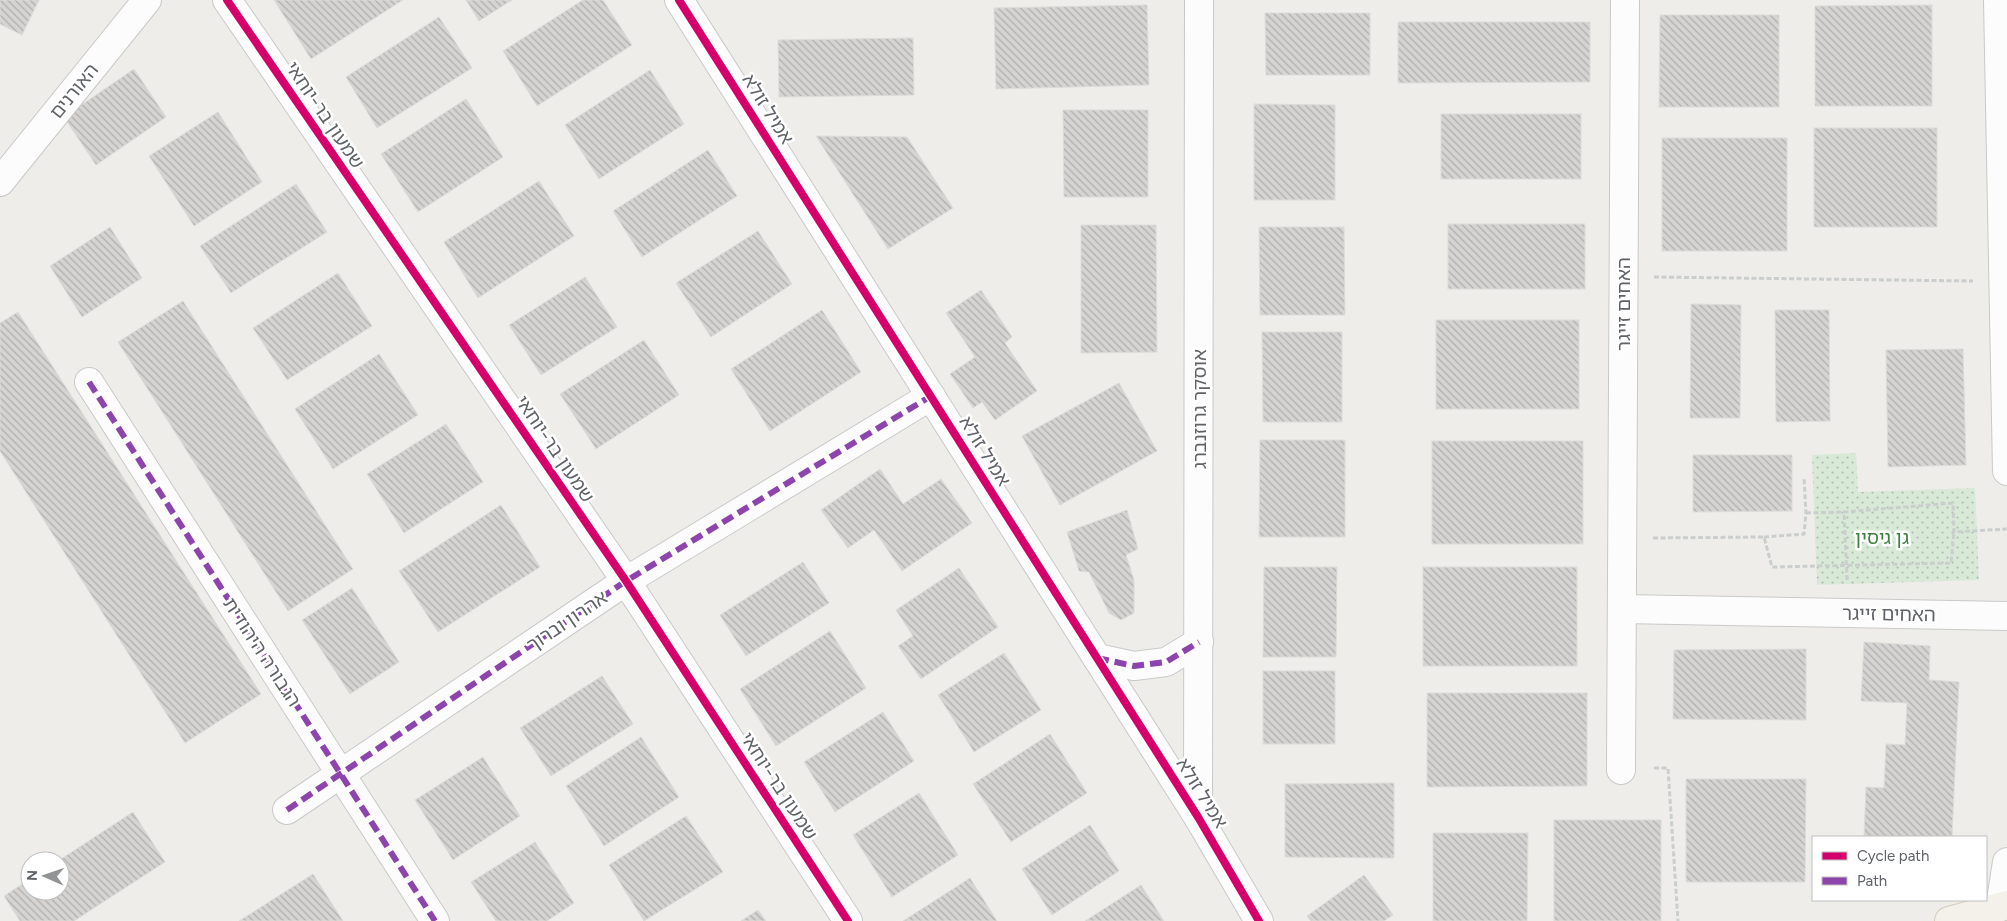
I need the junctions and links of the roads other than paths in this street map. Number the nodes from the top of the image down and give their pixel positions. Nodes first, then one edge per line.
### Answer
1 (147, 0) edge
2 (227, 0) edge
3 (679, 0) edge
4 (1199, 0) edge
5 (1624, 0) edge
6 (1998, 0) edge
7 (0, 182) edge
8 (89, 382) dead end
9 (931, 396) junction
10 (2007, 471) edge
11 (626, 581) junction
12 (1622, 609) junction
13 (2007, 616) edge
14 (1199, 642) junction
15 (1097, 658) junction
16 (1621, 770) road end
17 (341, 774) junction
18 (288, 810) dead end
19 (1198, 817) junction
20 (2007, 862) edge
21 (2004, 906) edge
22 (436, 921) edge
23 (848, 921) edge
24 (1259, 921) edge
25 (1949, 921) edge

1 - 7 street, האורנים
2 - 11 street, שמעון בר-יוחאי
3 - 9 street, אמיל זולא
4 - 14 street, אוסקר גרוזנברג
5 - 12 street, האחים זייגר
6 - 10 street
8 - 17 street, הגבורה היהודית
9 - 11 street, אהרון וברוך
9 - 15 street, אמיל זולא
11 - 17 street, אהרון וברוך
11 - 23 street, שמעון בר-יוחאי
12 - 13 street, האחים זייגר
12 - 16 street, האחים זייגר
14 - 15 street
14 - 19 street, אוסקר גרוזנברג
15 - 19 street, אמיל זולא
17 - 18 street, אהרון וברוך
17 - 22 street, הגבורה היהודית
19 - 24 street, אמיל זולא
20 - 21 street
21 - 25 main road

